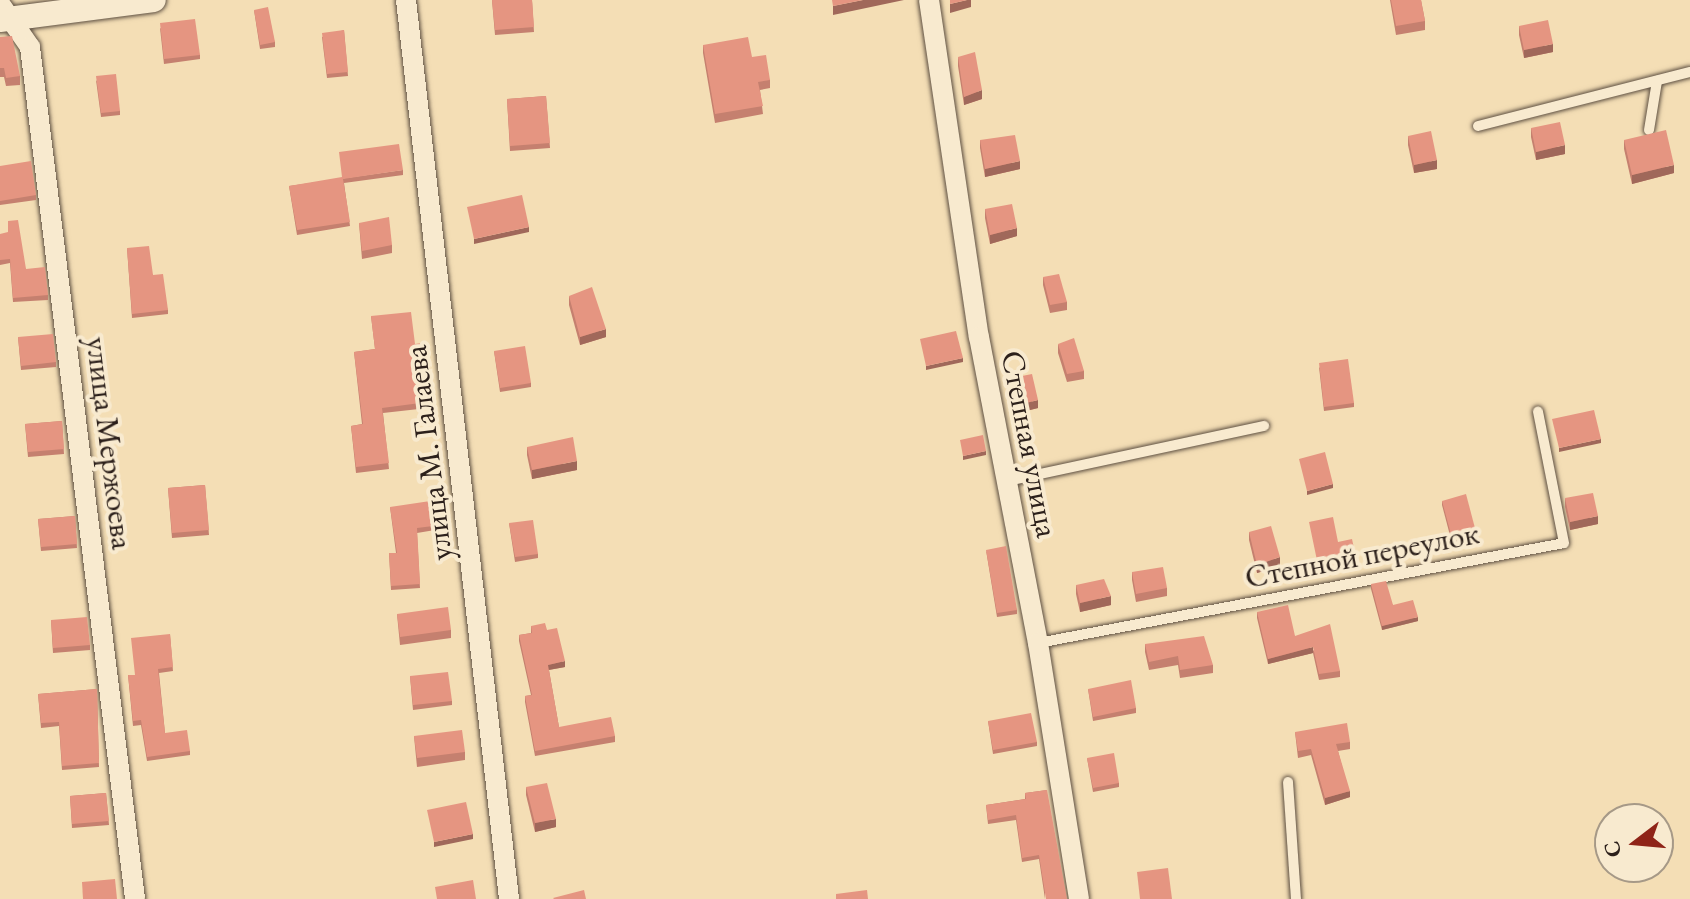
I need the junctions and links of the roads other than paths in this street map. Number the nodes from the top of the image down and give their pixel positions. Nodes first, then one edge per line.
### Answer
1 (154, 0) edge
2 (406, 0) edge
3 (929, 0) edge
4 (4, 14) edge
5 (1690, 72) edge
6 (1657, 81) junction
7 (1478, 126) dead end
8 (1649, 130) edge
9 (1538, 412) dead end
10 (1264, 426) dead end
11 (1007, 481) junction
12 (1038, 643) junction
13 (1288, 782) dead end
14 (135, 899) edge
15 (509, 899) edge
16 (1079, 899) edge
17 (1296, 899) edge

1 - 4 street
2 - 15 street, улица М. Галаева
3 - 11 street, Степная улица
4 - 14 street, улица Мержоева
5 - 6 lane
6 - 7 lane
6 - 8 lane
9 - 12 lane, Степной переулок
10 - 11 lane
11 - 12 street, Степная улица
12 - 16 street, Степная улица
13 - 17 lane

